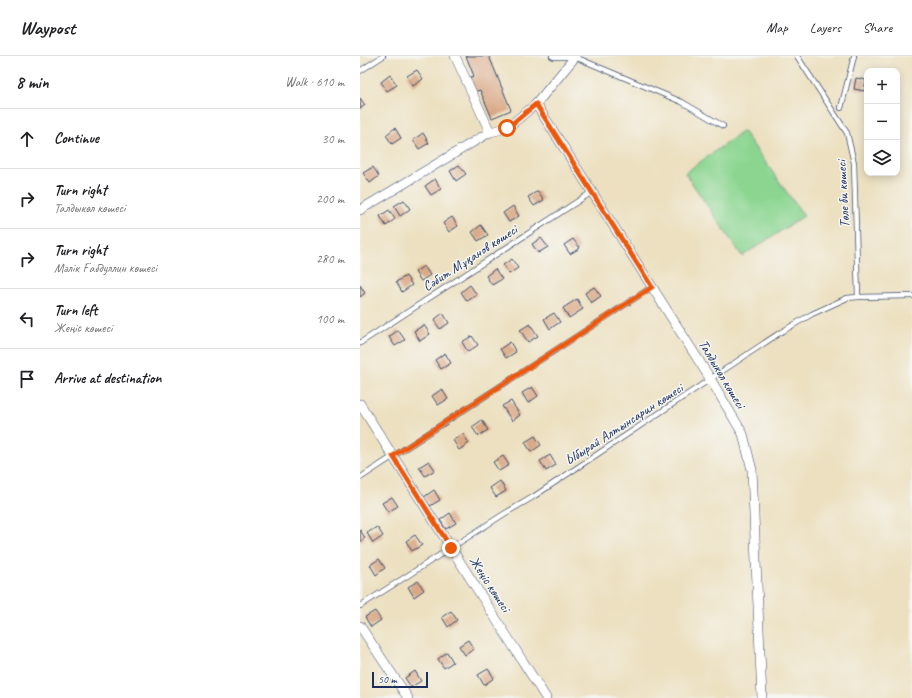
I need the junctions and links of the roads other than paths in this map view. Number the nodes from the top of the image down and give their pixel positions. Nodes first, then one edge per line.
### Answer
1 (383, 56) edge
2 (455, 56) edge
3 (552, 56) edge
4 (797, 56) edge
5 (854, 56) edge
6 (576, 57) edge
7 (360, 71) edge
8 (536, 104) junction
9 (841, 108) dead end
10 (723, 126) dead end
11 (490, 132) junction
12 (592, 192) junction
13 (360, 210) edge
14 (652, 287) junction
15 (912, 296) edge
16 (858, 297) junction
17 (360, 343) edge
18 (711, 380) junction
19 (360, 404) edge
20 (393, 456) junction
21 (360, 478) edge
22 (451, 548) junction
23 (360, 606) edge
24 (360, 626) edge
25 (408, 698) edge
26 (546, 698) edge
27 (762, 698) edge

1 - 7 lane
2 - 11 street
3 - 6 lane
4 - 16 lane, Төле би көшесі
5 - 9 lane
6 - 8 street
6 - 10 lane
8 - 11 street
8 - 12 street, Талдыкөл көшесі
11 - 13 street
12 - 14 street, Талдыкөл көшесі
12 - 17 lane, Сәбит Мұқанов көшесі
14 - 18 street, Талдыкөл көшесі
14 - 20 lane
15 - 16 lane, Ыбырай Алтынсарин көшесі
16 - 18 lane, Ыбырай Алтынсарин көшесі
18 - 22 lane, Ыбырай Алтынсарин көшесі
18 - 27 street, Талдыкөл көшесі
19 - 20 street, Жеңіс көшесі
20 - 21 lane
20 - 22 street, Жеңіс көшесі
22 - 23 lane, Ыбырай Алтынсарин көшесі
22 - 26 street, Жеңіс көшесі
24 - 25 street

